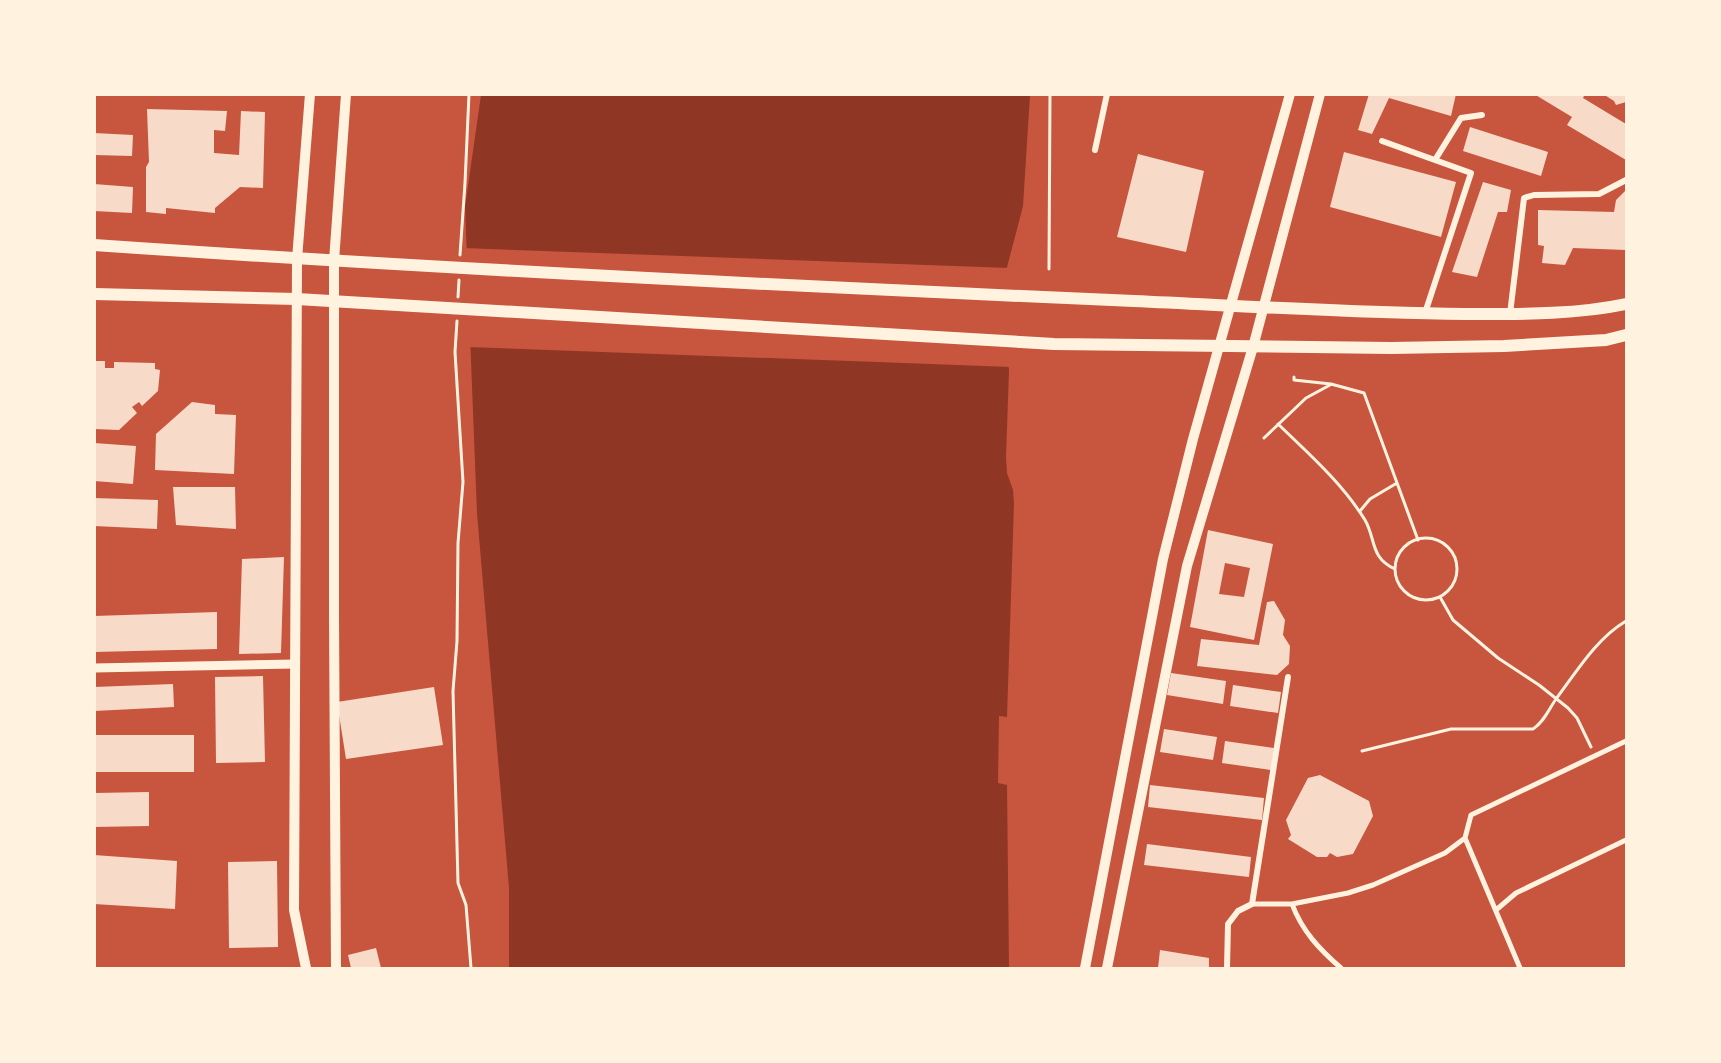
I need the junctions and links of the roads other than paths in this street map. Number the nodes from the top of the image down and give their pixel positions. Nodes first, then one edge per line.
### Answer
1 (310, 94) edge
2 (346, 94) edge
3 (1107, 94) edge
4 (1290, 94) edge
5 (1320, 94) edge
6 (1482, 115) dead end
7 (1382, 141) dead end
8 (1095, 150) dead end
9 (1435, 160) junction
10 (1626, 180) edge
11 (94, 244) edge
12 (297, 259) junction
13 (334, 261) junction
14 (94, 294) edge
15 (297, 299) junction
16 (335, 301) junction
17 (1626, 304) edge
18 (1232, 305) junction
19 (1264, 307) junction
20 (1425, 314) junction
21 (1510, 314) junction
22 (1626, 334) edge
23 (1220, 347) junction
24 (1253, 347) junction
25 (295, 664) junction
26 (94, 668) edge
27 (1288, 677) dead end
28 (1626, 741) edge
29 (1465, 838) junction
30 (1626, 840) edge
31 (1252, 904) junction
32 (1292, 904) junction
33 (1496, 910) junction
34 (306, 969) edge
35 (336, 969) edge
36 (1085, 969) edge
37 (1107, 969) edge
38 (1227, 969) edge
39 (1341, 969) edge
40 (1520, 969) edge

1 - 12 main road
2 - 13 main road
3 - 8 street
4 - 18 main road
5 - 19 main road
6 - 9 street
7 - 9 street
9 - 20 street
10 - 21 street
11 - 12 main road
12 - 13 main road
12 - 15 main road
13 - 16 main road
13 - 18 main road
14 - 15 main road
15 - 16 main road
15 - 25 main road
16 - 23 main road
16 - 35 main road
17 - 21 main road
18 - 19 main road
18 - 23 main road
19 - 20 main road
19 - 24 main road
20 - 21 main road
22 - 24 main road
23 - 24 main road
23 - 36 main road
24 - 37 main road
25 - 26 street
25 - 34 main road
27 - 31 street
28 - 29 street
29 - 32 street
29 - 33 street
30 - 33 street
31 - 32 street
31 - 38 street
32 - 39 street
33 - 40 street

